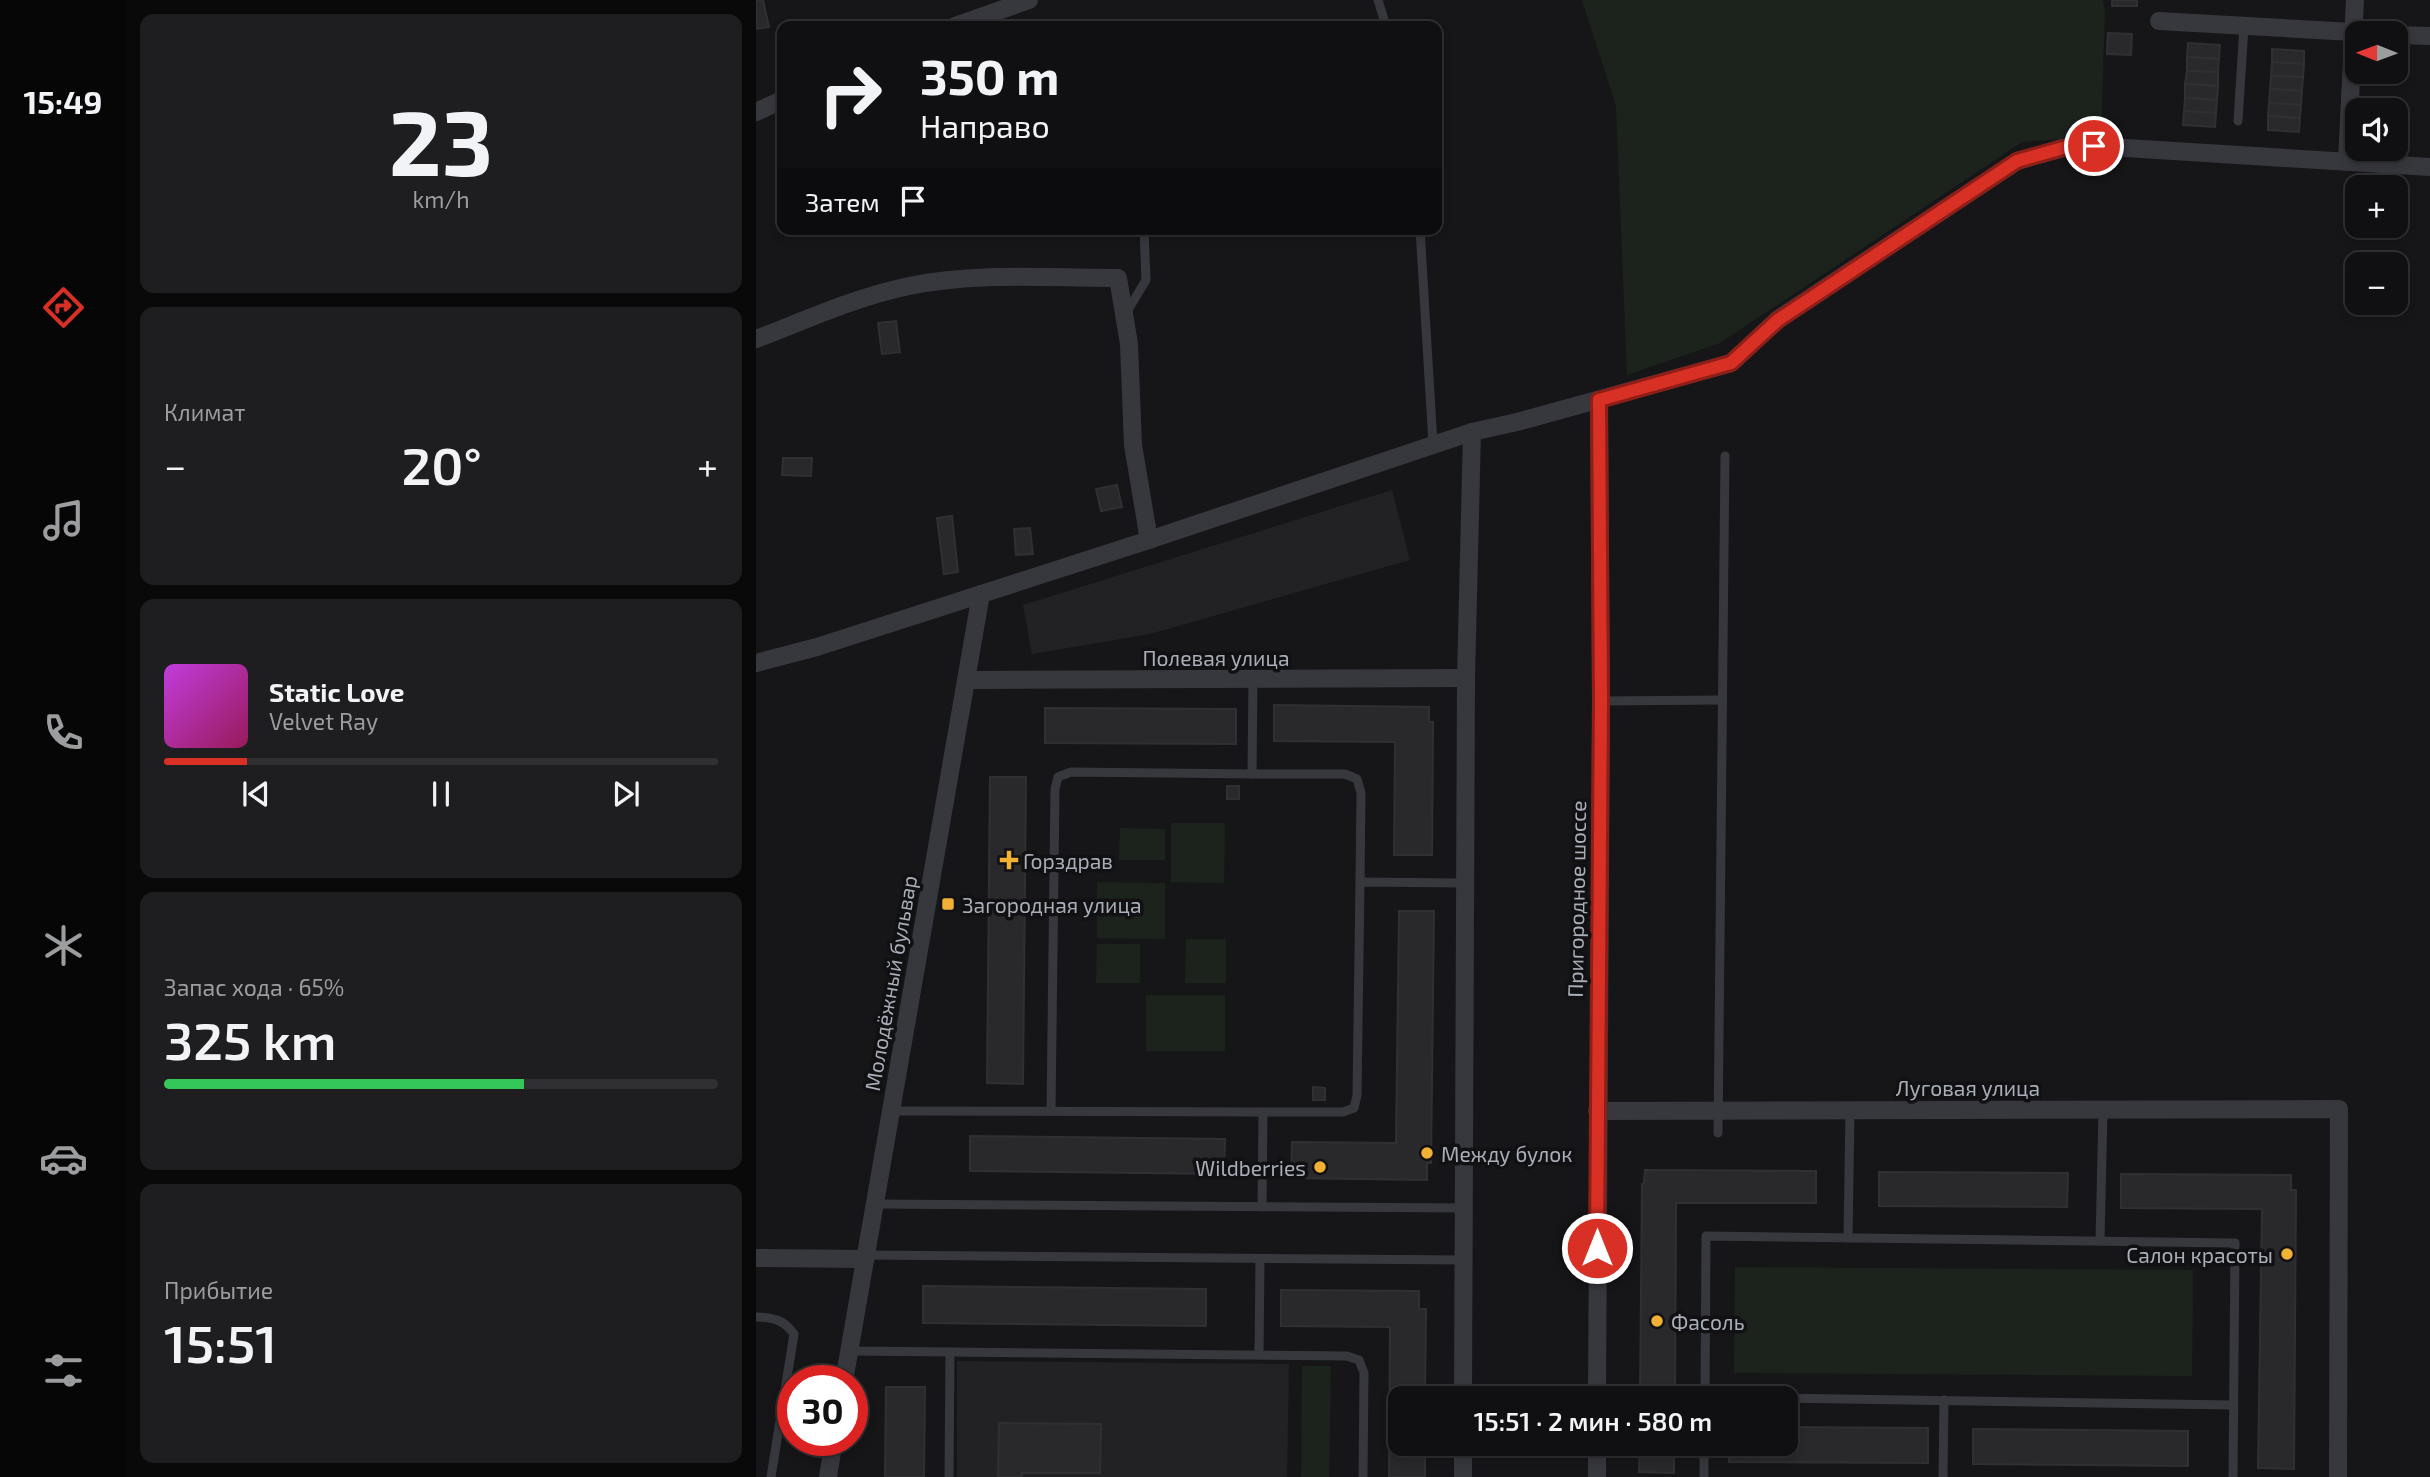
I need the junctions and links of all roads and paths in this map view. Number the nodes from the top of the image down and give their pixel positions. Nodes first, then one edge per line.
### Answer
1 (1029, 0) edge
2 (1378, 0) edge
3 (2355, 0) edge
4 (970, 21) edge
5 (1384, 21) edge
6 (2159, 21) dead end
7 (2358, 21) edge
8 (2244, 26) junction
9 (2345, 32) edge
10 (2408, 35) edge
11 (2430, 36) edge
12 (777, 102) edge
13 (756, 112) edge
14 (2238, 121) dead end
15 (2345, 161) edge
16 (2347, 161) edge
17 (2430, 167) edge
18 (1144, 235) edge
19 (1420, 235) edge
20 (1124, 317) junction
21 (756, 339) edge
22 (1599, 400) junction
23 (1472, 432) junction
24 (1433, 444) junction
25 (1725, 456) dead end
26 (1149, 540) junction
27 (981, 594) junction
28 (756, 663) edge
29 (1466, 678) junction
30 (1253, 679) junction
31 (966, 680) junction
32 (1722, 700) junction
33 (1601, 701) junction
34 (1252, 774) junction
35 (1360, 882) junction
36 (1465, 883) junction
37 (2103, 1109) junction
38 (1718, 1110) junction
39 (1850, 1110) junction
40 (891, 1111) junction
41 (1051, 1111) junction
42 (1597, 1111) junction
43 (1263, 1112) junction
44 (1718, 1133) dead end
45 (874, 1204) junction
46 (1262, 1207) junction
47 (1464, 1208) junction
48 (1848, 1238) junction
49 (2100, 1241) junction
50 (865, 1257) junction
51 (756, 1258) edge
52 (1260, 1259) junction
53 (1464, 1260) junction
54 (756, 1317) edge
55 (849, 1351) junction
56 (950, 1352) junction
57 (1259, 1356) junction
58 (847, 1365) edge
59 (1463, 1386) edge
60 (1597, 1386) edge
61 (1704, 1386) edge
62 (1798, 1399) edge
63 (1944, 1400) junction
64 (2234, 1405) junction
65 (831, 1456) edge
66 (1463, 1456) edge
67 (1597, 1456) edge
68 (1704, 1456) edge
69 (771, 1477) edge
70 (828, 1477) edge
71 (949, 1477) edge
72 (1363, 1477) edge
73 (1463, 1477) edge
74 (1597, 1477) edge
75 (1704, 1477) edge
76 (1944, 1477) edge
77 (2233, 1477) edge
78 (2338, 1477) edge

1 - 4 street
2 - 5 lane
3 - 7 street
6 - 8 street
8 - 9 street
8 - 14 lane
10 - 11 street
12 - 13 street
15 - 22 street
16 - 17 street
18 - 20 lane
19 - 24 lane
20 - 21 street
20 - 26 street
22 - 23 street
22 - 33 street, Пригородное шоссе
23 - 24 street
23 - 29 street
24 - 26 street
25 - 32 lane
26 - 27 street
27 - 28 street
27 - 31 street, Молодёжный бульвар
29 - 30 street, Полевая улица
29 - 36 street
30 - 31 street, Полевая улица
30 - 34 lane
31 - 40 street, Молодёжный бульвар
32 - 33 lane
32 - 38 lane
33 - 42 street, Пригородное шоссе
34 - 35 lane
34 - 41 lane
35 - 36 lane
35 - 43 lane
36 - 47 street
37 - 39 street, Луговая улица
37 - 49 lane
37 - 78 street, Луговая улица
38 - 39 street, Луговая улица
38 - 42 street, Луговая улица
38 - 44 lane
39 - 48 lane
40 - 41 lane
40 - 45 street, Молодёжный бульвар
41 - 43 lane
42 - 60 street, Пригородное шоссе
43 - 46 lane
45 - 46 lane
45 - 50 street, Молодёжный бульвар
46 - 47 lane
47 - 53 street
48 - 49 lane
48 - 61 lane
49 - 64 lane
50 - 51 street
50 - 52 lane
50 - 55 street, Молодёжный бульвар
52 - 53 lane
52 - 57 lane
53 - 59 street
54 - 69 lane
55 - 56 lane
55 - 58 street, Молодёжный бульвар
56 - 57 lane
56 - 71 lane
57 - 72 lane
62 - 63 lane
63 - 64 lane
63 - 76 lane
64 - 77 lane
65 - 70 street
66 - 73 street
67 - 74 street
68 - 75 lane

